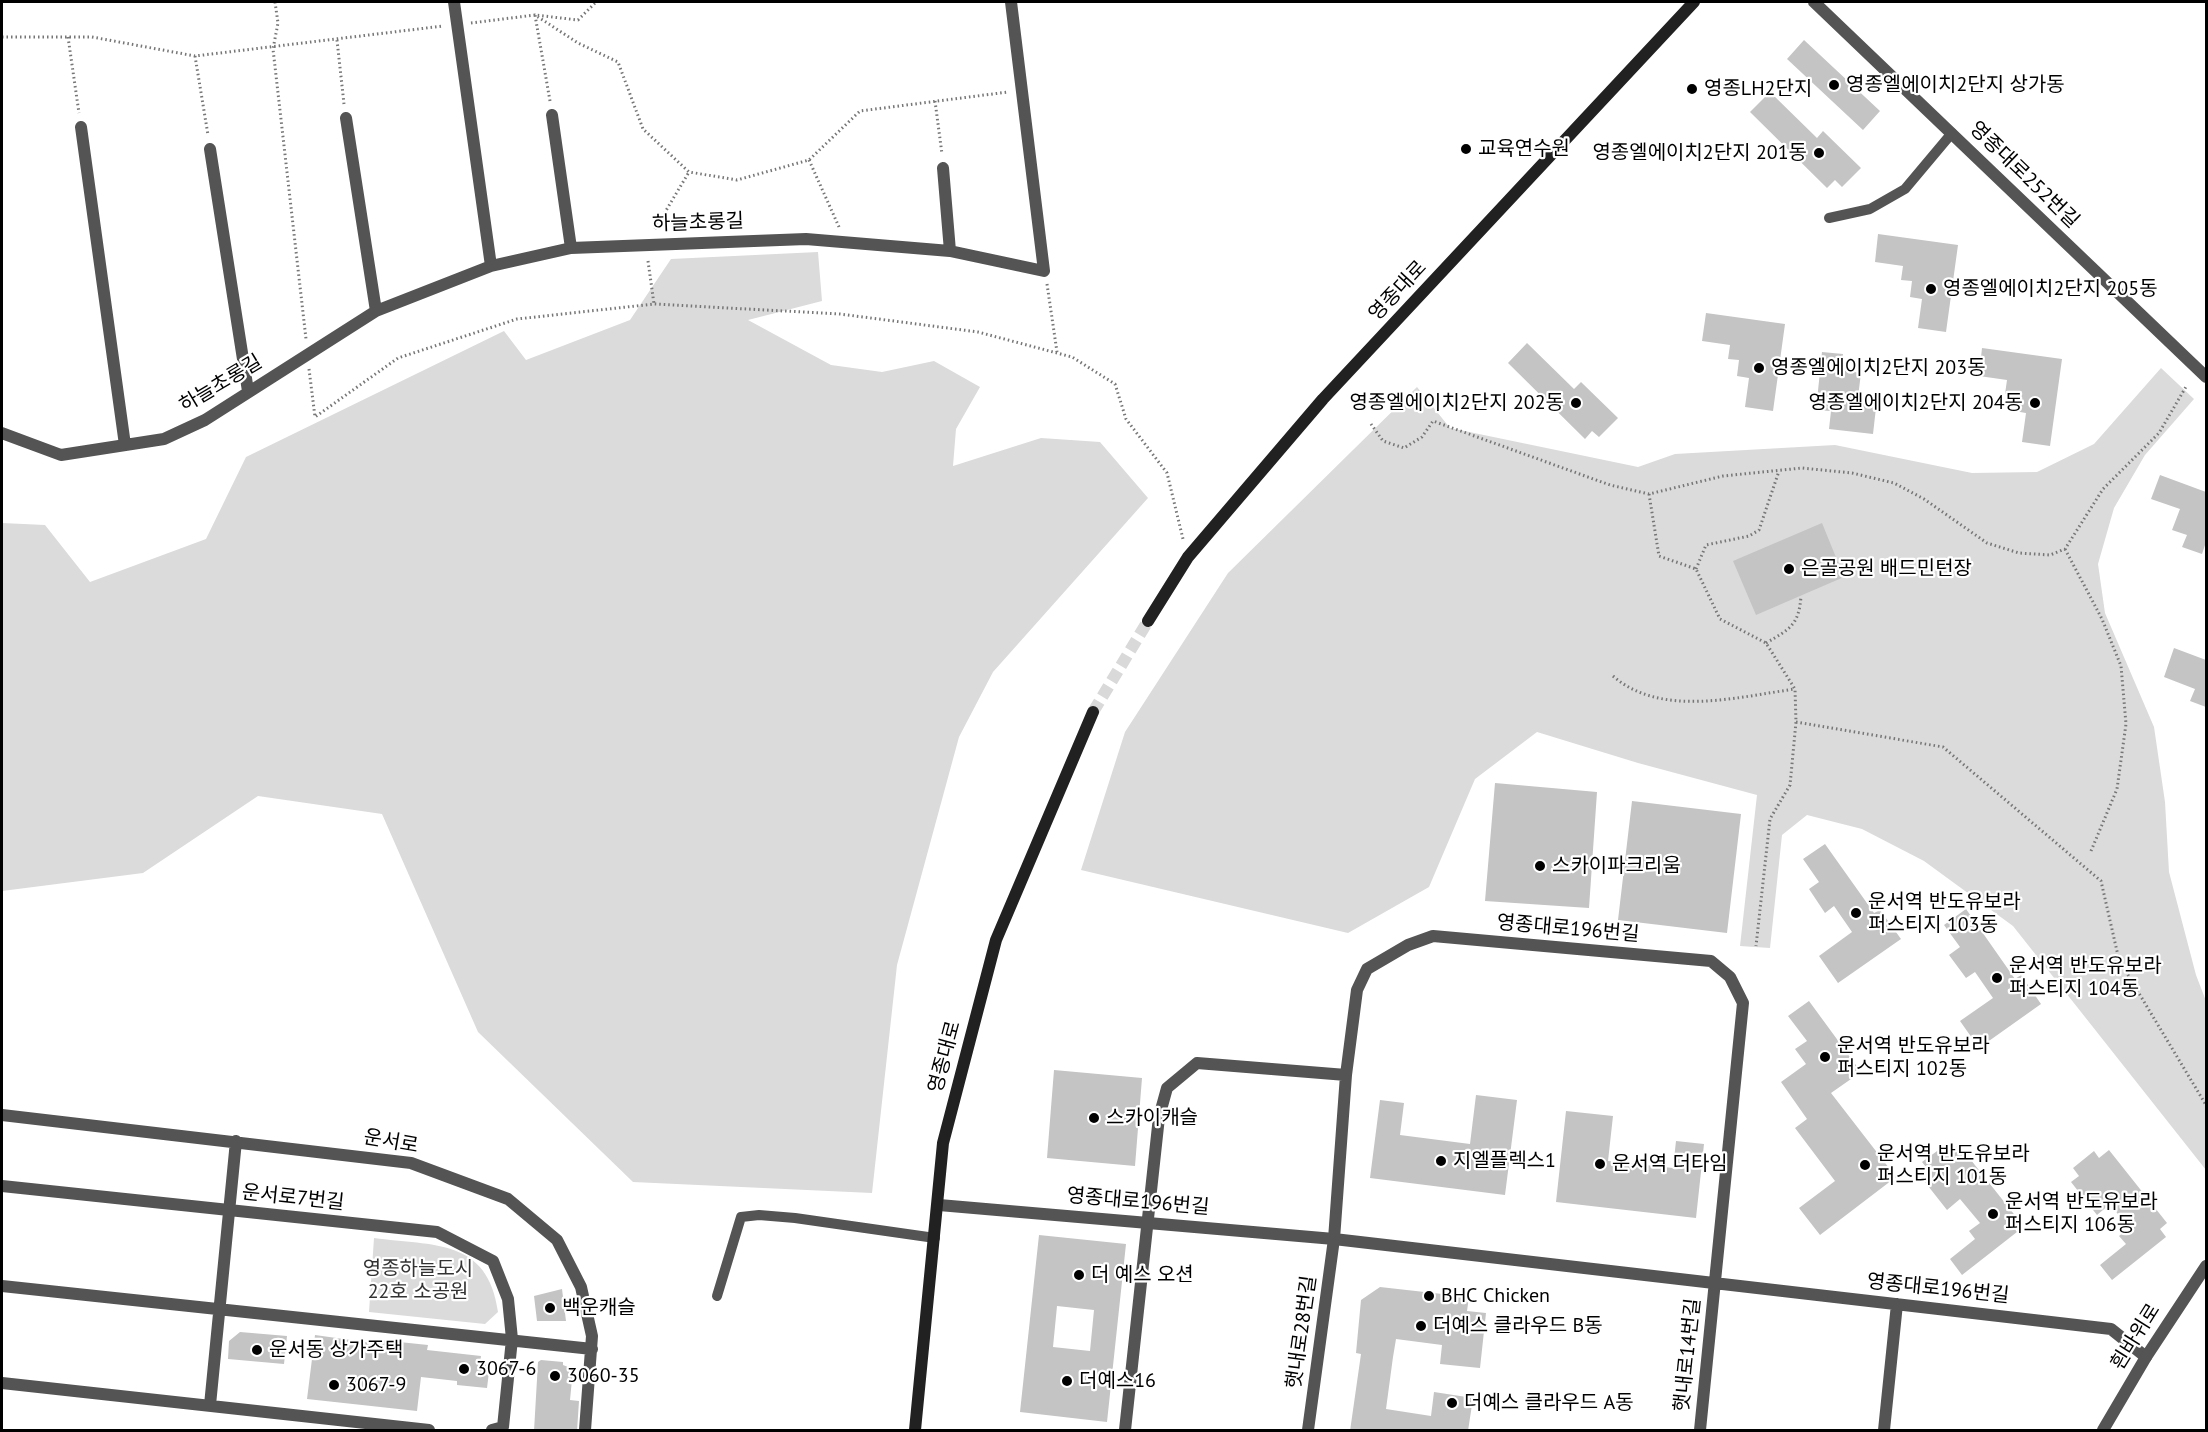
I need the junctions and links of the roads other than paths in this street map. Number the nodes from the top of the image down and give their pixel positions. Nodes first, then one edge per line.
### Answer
1 (454, 2) edge
2 (1011, 2) edge
3 (1694, 2) edge
4 (1814, 2) edge
5 (552, 115) road end
6 (346, 118) road end
7 (81, 127) road end
8 (1952, 133) junction
9 (210, 149) road end
10 (943, 168) road end
11 (1829, 218) dead end
12 (571, 248) junction
13 (950, 251) junction
14 (491, 266) junction
15 (376, 311) junction
16 (2206, 377) edge
17 (248, 392) junction
18 (2, 434) edge
19 (125, 445) junction
20 (1148, 621) tunnel mouth
21 (1093, 712) tunnel mouth
22 (1346, 1074) junction
23 (2, 1115) edge
24 (236, 1141) junction
25 (2, 1186) edge
26 (939, 1205) junction
27 (229, 1210) junction
28 (1147, 1222) junction
29 (935, 1238) junction
30 (1334, 1239) junction
31 (2206, 1266) edge
32 (1716, 1284) junction
33 (2, 1286) edge
34 (717, 1296) dead end
35 (1897, 1304) junction
36 (220, 1310) junction
37 (512, 1339) junction
38 (592, 1349) junction
39 (2146, 1357) junction
40 (2, 1383) edge
41 (210, 1405) junction
42 (429, 1431) edge
43 (492, 1431) edge
44 (585, 1431) edge
45 (915, 1431) edge
46 (1125, 1431) edge
47 (1308, 1431) edge
48 (1700, 1431) edge
49 (1884, 1431) edge
50 (2103, 1431) edge

1 - 14 street
2 - 13 street, 하늘초롱길
3 - 20 main road, 영종대로
4 - 8 street, 영종대로252번길
5 - 12 street
6 - 15 street
7 - 19 street
8 - 11 lane
8 - 16 street, 영종대로252번길
9 - 17 street
10 - 13 street
12 - 13 street, 하늘초롱길
12 - 14 street, 하늘초롱길
14 - 15 street, 하늘초롱길
15 - 17 street, 하늘초롱길
17 - 19 street, 하늘초롱길
18 - 19 street, 하늘초롱길
21 - 26 main road, 영종대로
22 - 28 street
22 - 30 street, 영종대로196번길
22 - 32 street, 영종대로196번길
23 - 24 street, 운서로
24 - 27 street
24 - 38 street, 운서로
25 - 27 street, 운서로7번길
26 - 28 street, 영종대로196번길
26 - 29 main road, 영종대로
27 - 36 street
27 - 37 street, 운서로7번길
28 - 30 street, 영종대로196번길
28 - 46 street
29 - 34 lane
29 - 45 main road, 영종대로
30 - 32 street, 영종대로196번길
30 - 47 street, 햇내로28번길
31 - 39 street, 흰바위로
32 - 35 street, 영종대로196번길
32 - 48 street, 햇내로14번길
33 - 36 street
35 - 39 street, 영종대로196번길
35 - 49 street
36 - 37 street
36 - 41 street
37 - 38 street
37 - 43 street, 운서로7번길
38 - 44 street, 운서로
39 - 50 street, 흰바위로
40 - 41 street
41 - 42 street

